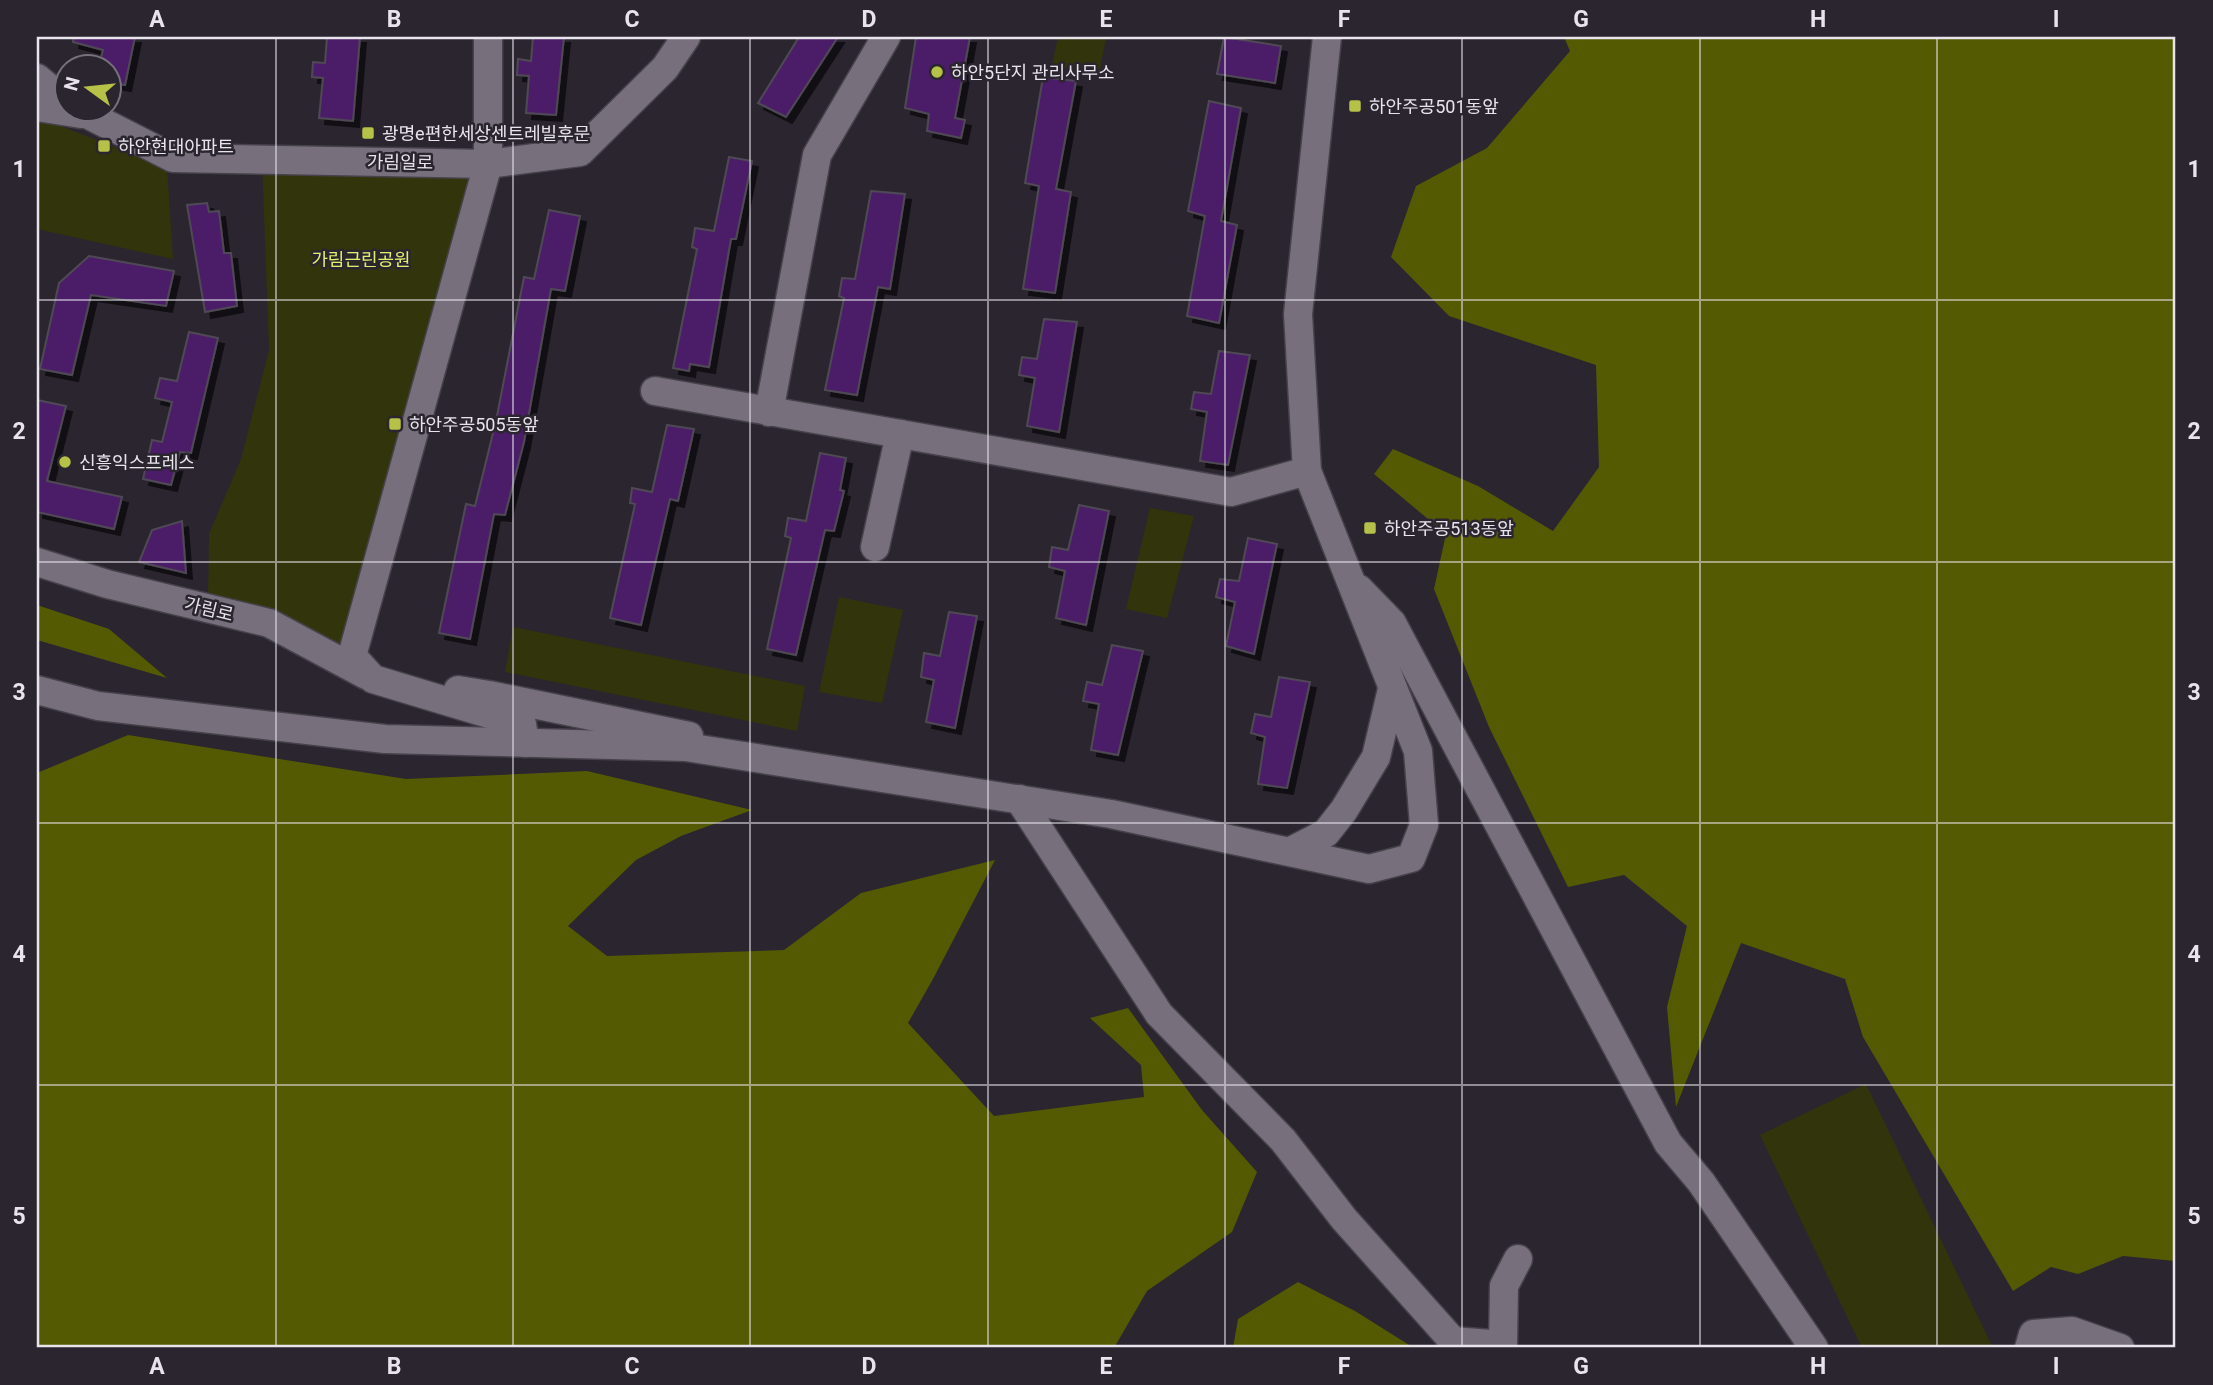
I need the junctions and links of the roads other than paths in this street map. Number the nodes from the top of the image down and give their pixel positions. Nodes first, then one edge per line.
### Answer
1 (488, 37) edge
2 (686, 37) edge
3 (886, 37) edge
4 (1327, 37) edge
5 (37, 78) edge
6 (52, 90) edge
7 (102, 122) edge
8 (488, 164) junction
9 (655, 391) dead end
10 (769, 412) junction
11 (900, 434) junction
12 (1307, 471) junction
13 (875, 547) dead end
14 (37, 562) edge
15 (1349, 579) junction
16 (373, 678) junction
17 (37, 690) edge
18 (1392, 690) junction
19 (525, 743) junction
20 (776, 761) junction
21 (1019, 799) junction
22 (1344, 810) junction
23 (1292, 850) junction
24 (1384, 865) junction
25 (1518, 1259) dead end
26 (1504, 1347) edge
27 (1814, 1348) edge
28 (2029, 1348) edge
29 (2120, 1348) edge

1 - 8 street
2 - 8 street, 가림일로
3 - 10 street
4 - 12 street
5 - 6 street, 가림일로
7 - 8 street, 가림일로
8 - 16 street
9 - 10 street
10 - 11 street
11 - 12 street
11 - 13 street
12 - 15 street
14 - 16 street, 가림로
15 - 18 street
15 - 27 street
16 - 19 street
16 - 20 street
17 - 19 street
18 - 22 street
18 - 24 street
19 - 20 street
20 - 21 street
21 - 23 street
21 - 26 street
22 - 23 street
22 - 24 street
23 - 24 street
25 - 26 street
28 - 29 street

